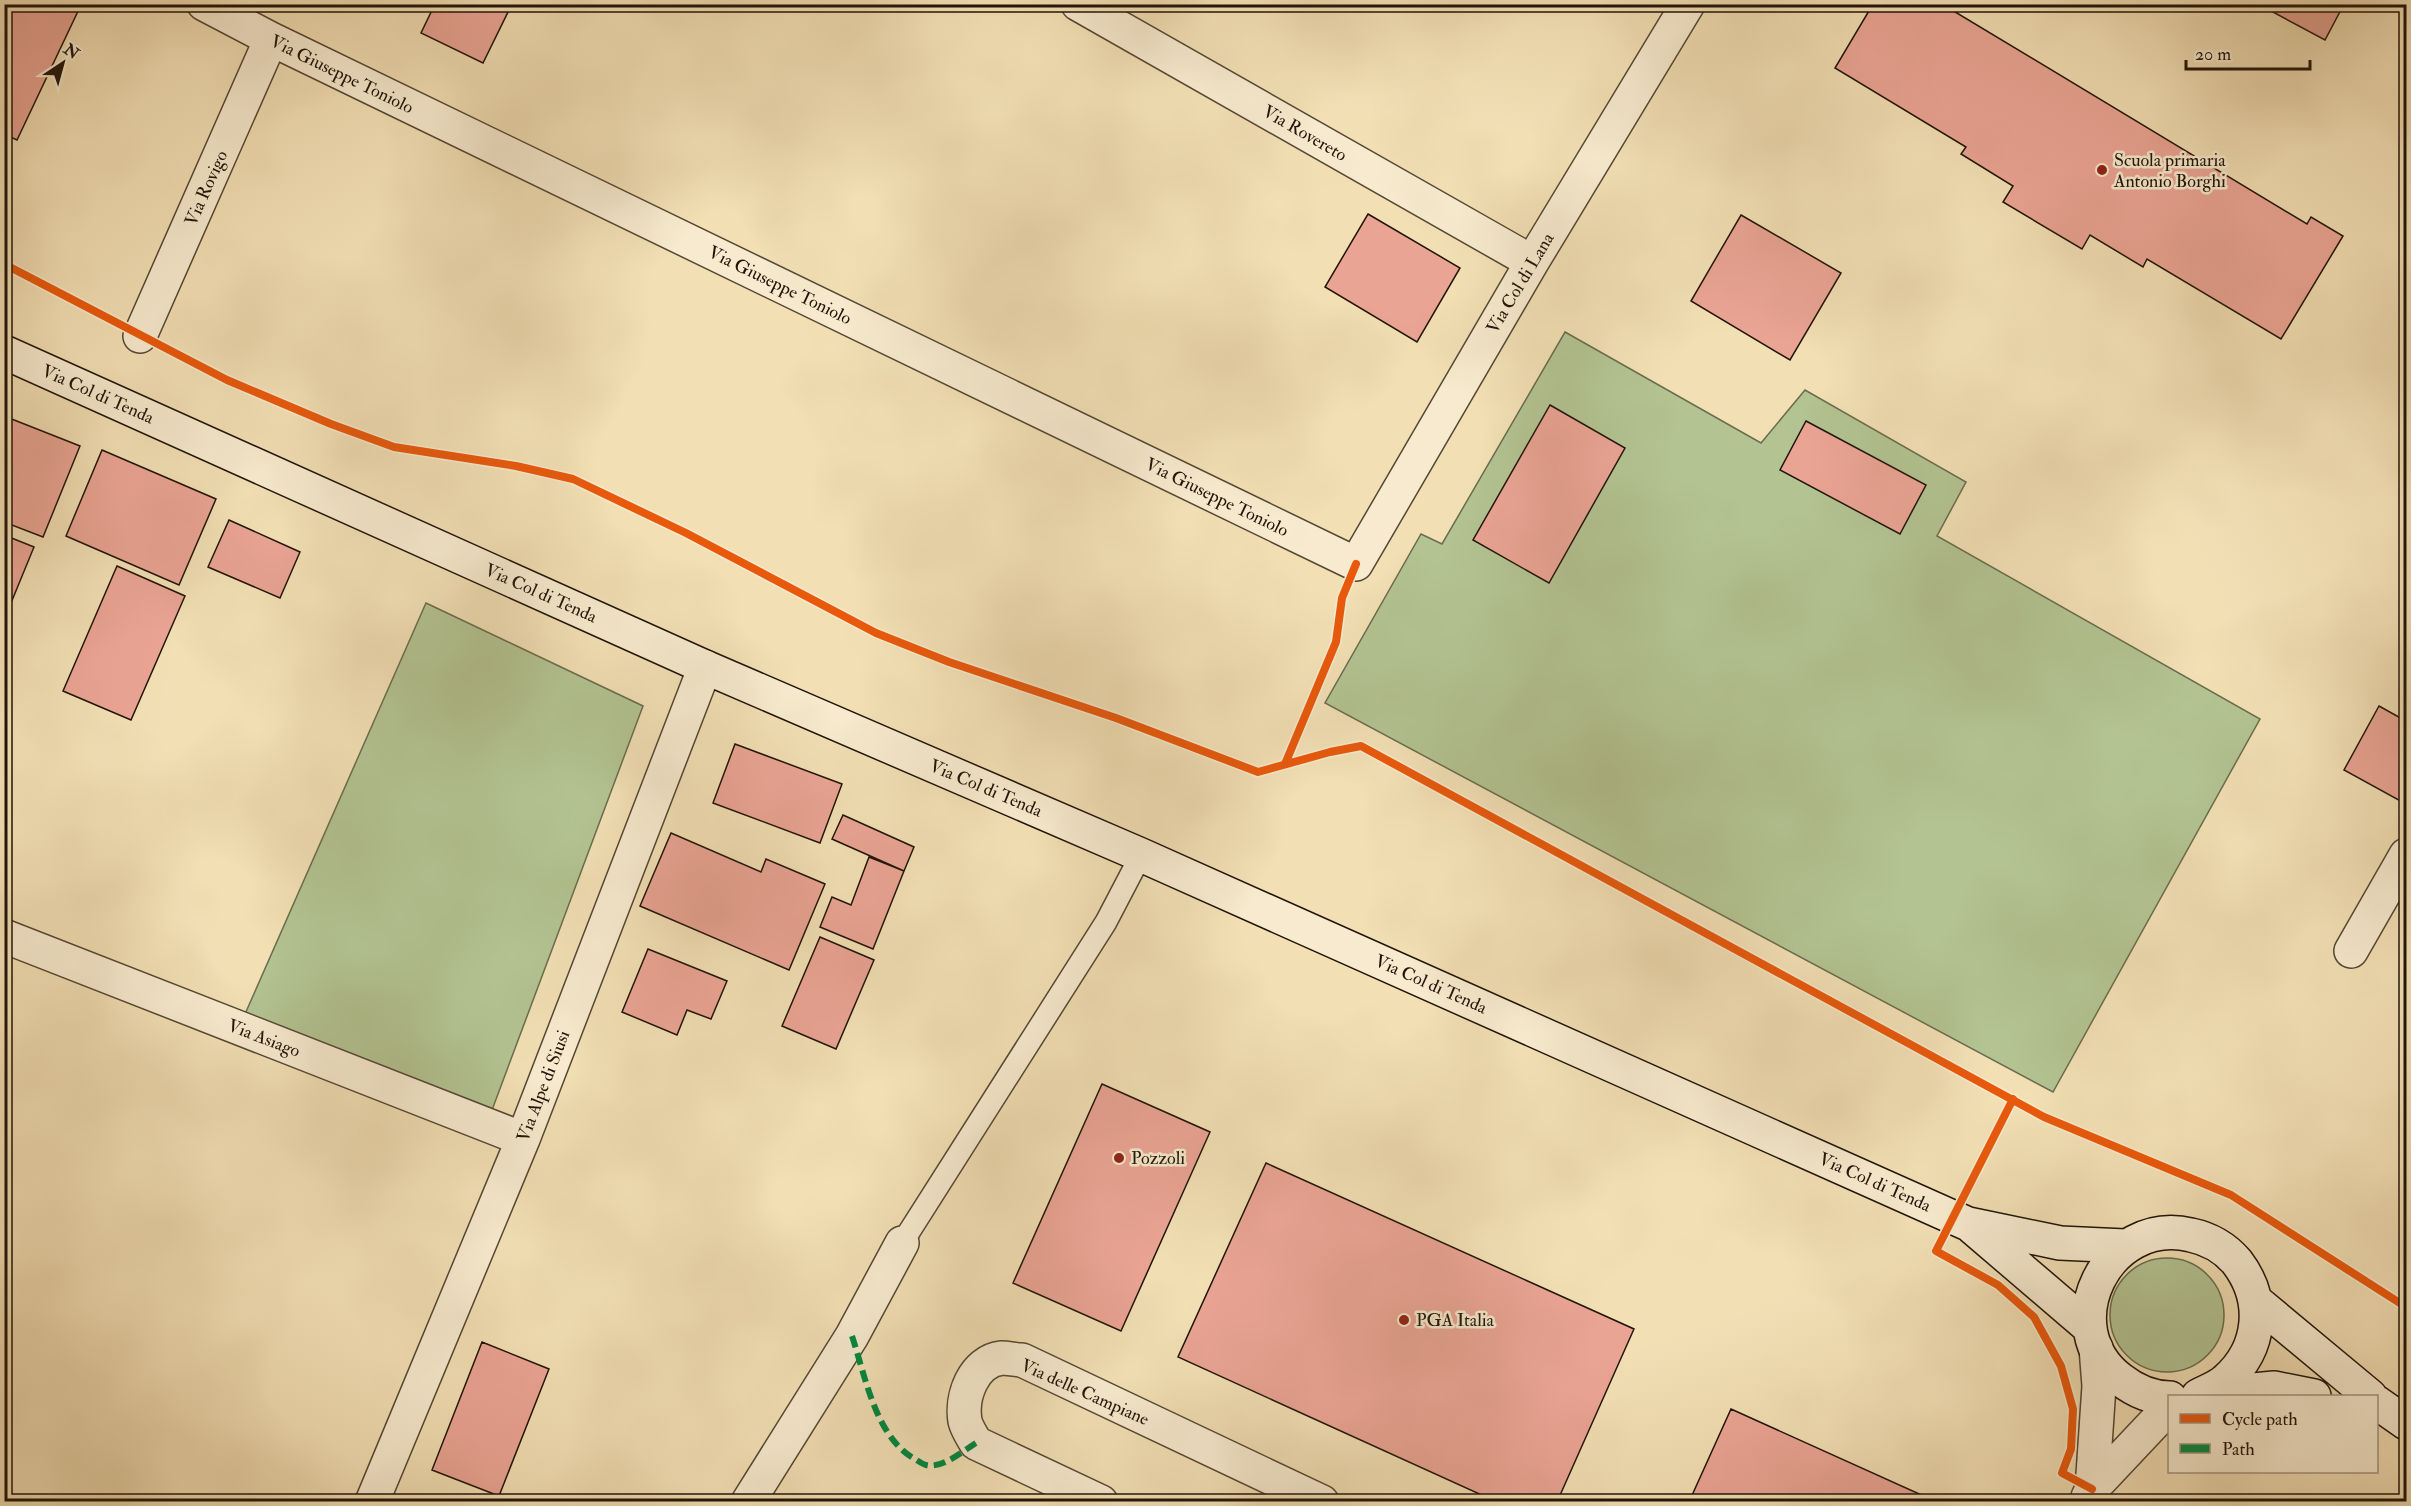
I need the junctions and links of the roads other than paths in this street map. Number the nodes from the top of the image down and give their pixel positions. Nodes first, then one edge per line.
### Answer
1 (204, 4) edge
2 (1078, 4) edge
3 (1688, 4) edge
4 (271, 39) junction
5 (1532, 262) junction
6 (140, 336) dead end
7 (4, 352) edge
8 (1356, 564) joint
9 (705, 667) junction
10 (1141, 855) junction
11 (2406, 855) edge
12 (4, 936) edge
13 (2351, 951) dead end
14 (523, 1139) junction
15 (1968, 1224) junction
16 (902, 1243) joint
17 (2126, 1246) junction
18 (2257, 1302) junction
19 (2093, 1338) junction
20 (2193, 1395) edge
21 (2207, 1395) edge
22 (2309, 1395) edge
23 (2367, 1395) edge
24 (2168, 1398) edge
25 (2168, 1412) edge
26 (2089, 1495) edge
27 (372, 1502) edge
28 (748, 1502) edge
29 (1101, 1502) edge
30 (1322, 1502) edge

1 - 4 street, Via Giuseppe Toniolo
2 - 5 street, Via Rovereto
3 - 5 street, Via Col di Lana
4 - 6 street, Via Rovigo
4 - 8 street, Via Giuseppe Toniolo
5 - 8 street, Via Col di Lana
7 - 9 street, Via Col di Tenda
9 - 10 street, Via Col di Tenda
9 - 14 street, Via Alpe di Siusi
10 - 15 street, Via Col di Tenda
10 - 16 lane
11 - 13 street
12 - 14 street, Via Asiago
14 - 27 street, Via Alpe di Siusi
15 - 17 street, Via Col di Tenda
15 - 19 street, Via Col di Tenda
16 - 28 street
17 - 18 street, Via Col di Tenda
17 - 19 street, Via Col di Tenda
18 - 20 street, Via Col di Tenda
18 - 23 street, Via Col di Tenda
19 - 24 street, Via Col di Tenda
19 - 26 street
21 - 22 street, Via Col di Tenda
25 - 26 street
29 - 30 street, Via delle Campiane

